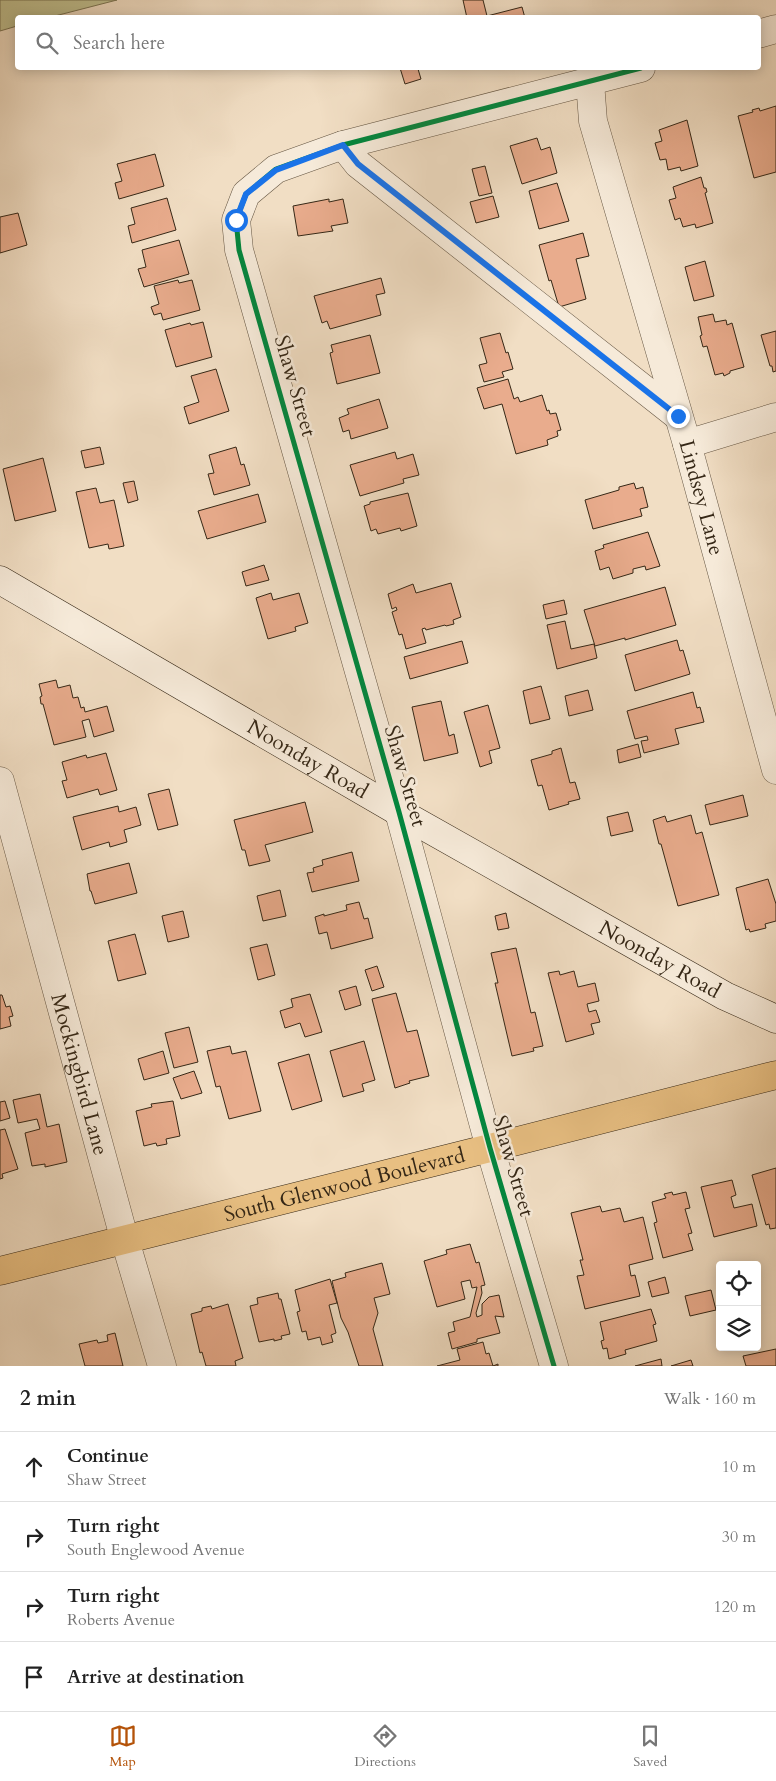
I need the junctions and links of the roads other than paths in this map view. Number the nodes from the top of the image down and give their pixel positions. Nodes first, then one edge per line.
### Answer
1 (776, 29) edge
2 (761, 33) edge
3 (634, 70) edge
4 (590, 82) junction
5 (343, 145) junction
6 (678, 416) junction
7 (776, 417) edge
8 (687, 444) junction
9 (0, 580) edge
10 (776, 770) edge
11 (0, 781) edge
12 (399, 812) junction
13 (776, 1020) edge
14 (776, 1075) edge
15 (490, 1148) junction
16 (125, 1239) junction
17 (0, 1272) edge
18 (162, 1366) edge
19 (554, 1366) edge

1 - 2 street
3 - 4 street
4 - 5 street
4 - 6 street, Lindsey Lane
5 - 6 street
5 - 12 street, Shaw Street
6 - 8 street, Lindsey Lane
7 - 8 street
8 - 10 street, Lindsey Lane
9 - 12 street, Noonday Road
11 - 16 street, Mockingbird Lane
12 - 13 street, Noonday Road
12 - 15 street, Shaw Street
14 - 15 main road, South Glenwood Boulevard
15 - 16 main road, South Glenwood Boulevard
15 - 19 street, Shaw Street
16 - 17 main road, South Glenwood Boulevard
16 - 18 street, Mockingbird Lane

